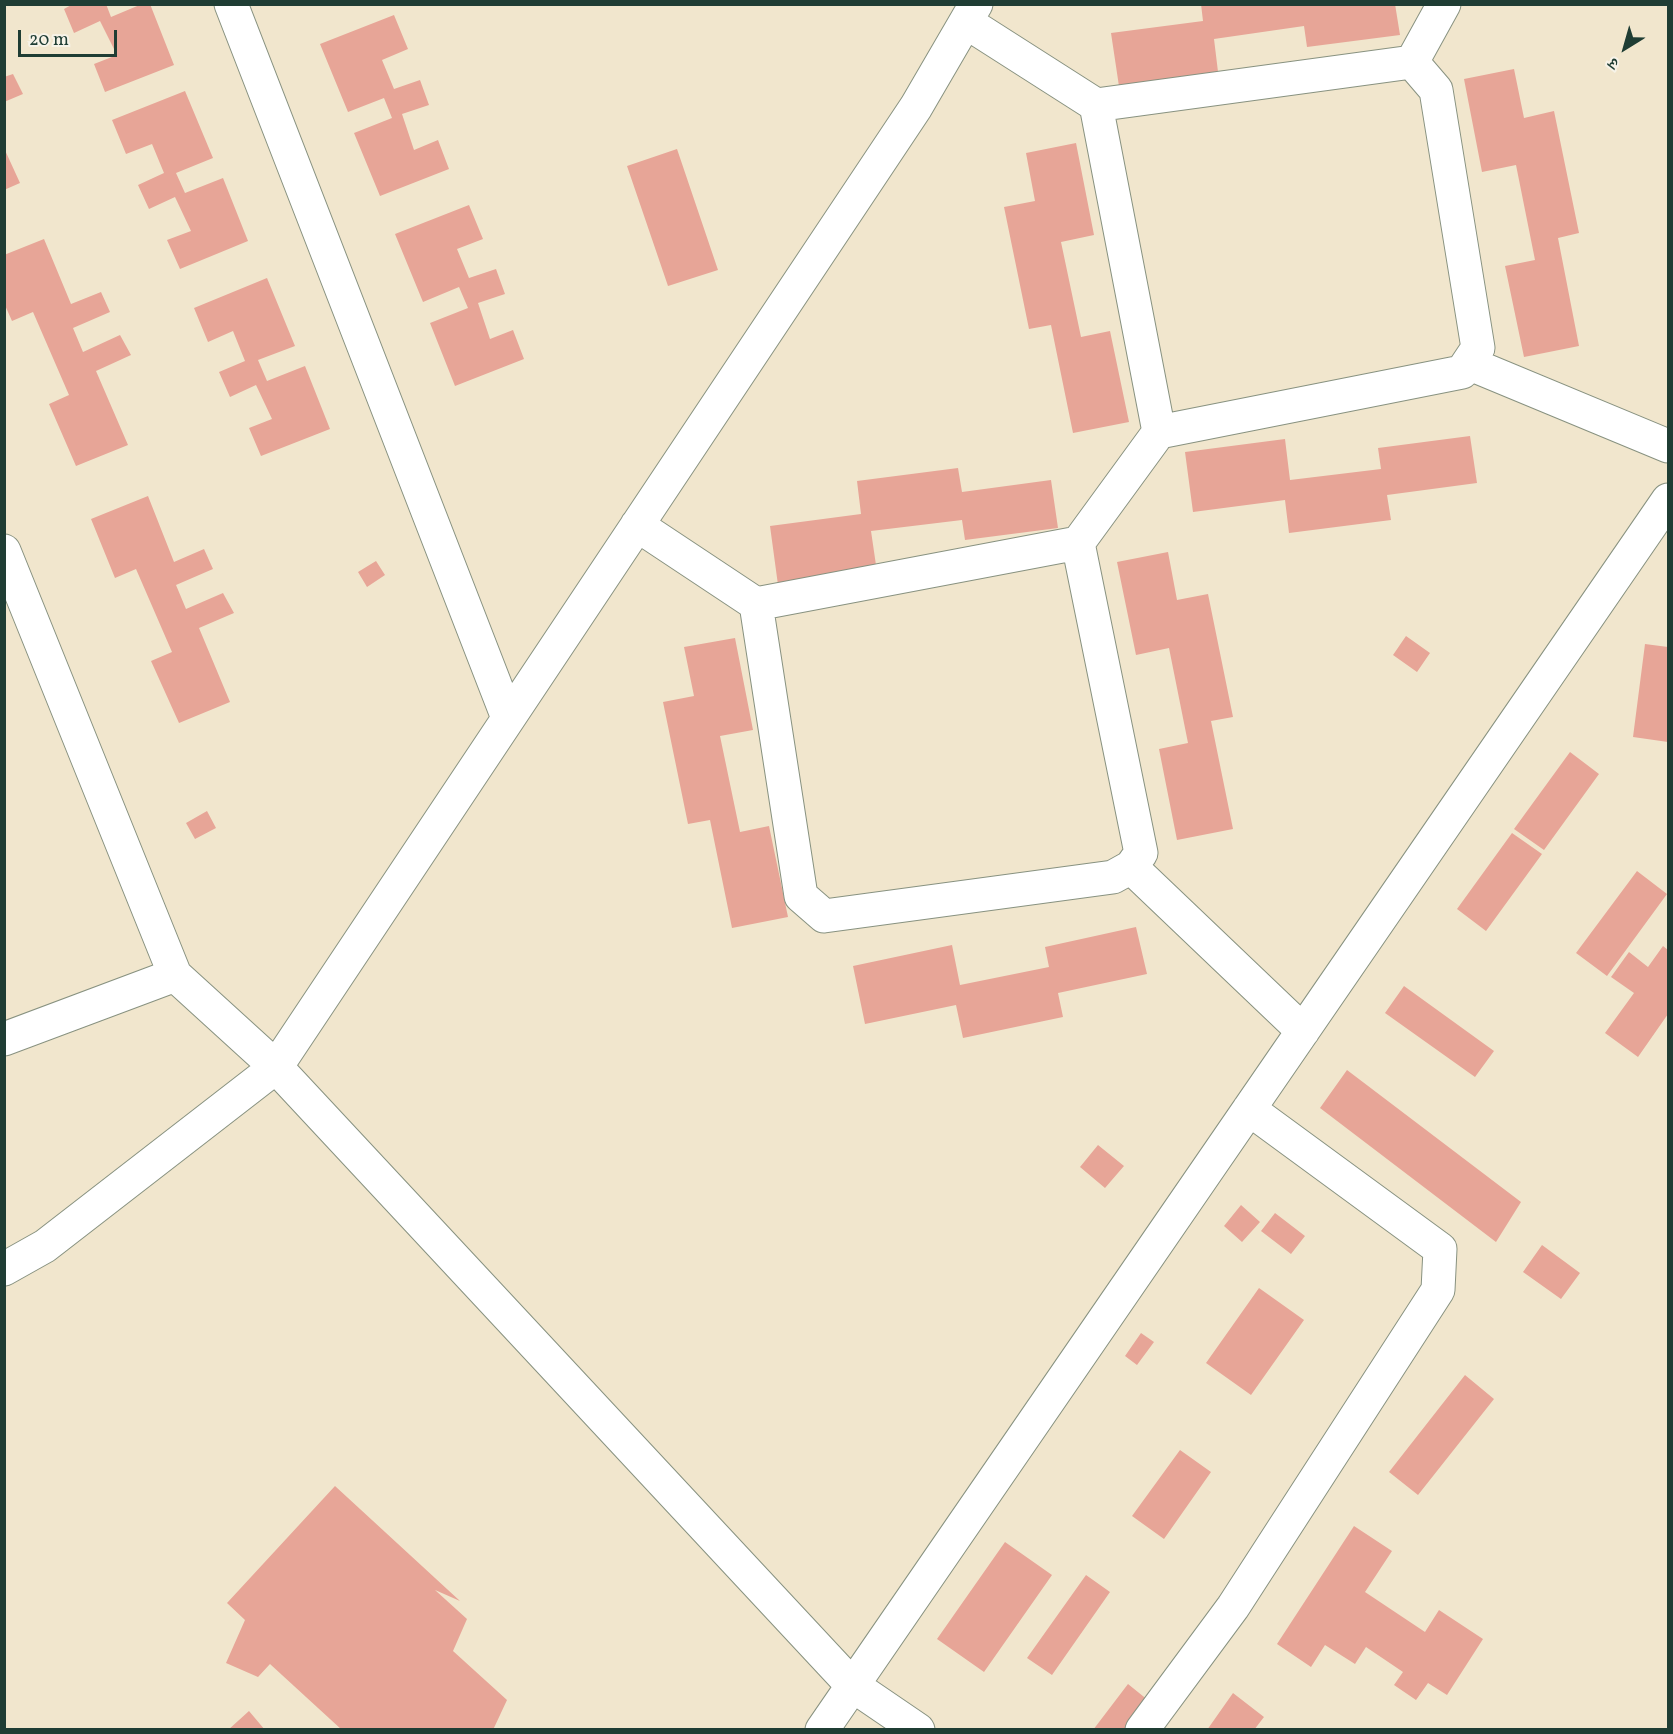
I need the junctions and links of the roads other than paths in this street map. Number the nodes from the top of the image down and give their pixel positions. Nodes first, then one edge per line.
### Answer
1 (231, 4) edge
2 (1444, 4) edge
3 (971, 13) edge
4 (1412, 62) junction
5 (1096, 105) junction
6 (1468, 363) junction
7 (1159, 432) junction
8 (1668, 446) edge
9 (1668, 500) edge
10 (637, 525) junction
11 (1078, 543) junction
12 (4, 551) edge
13 (756, 604) junction
14 (508, 718) junction
15 (1131, 867) junction
16 (176, 975) junction
17 (1303, 1031) junction
18 (4, 1039) edge
19 (276, 1066) junction
20 (1250, 1109) junction
21 (4, 1269) edge
22 (852, 1686) junction
23 (822, 1730) edge
24 (918, 1730) edge
25 (1142, 1730) edge

1 - 14 street
2 - 4 street
3 - 5 street
3 - 10 street
4 - 5 street
4 - 6 street
5 - 7 street
6 - 7 street
6 - 8 street
7 - 11 street
9 - 17 street
10 - 13 street
10 - 14 street
11 - 13 street
11 - 15 street
12 - 16 street
13 - 15 street
14 - 19 street
15 - 17 street
16 - 18 street
16 - 19 street
17 - 20 street
19 - 21 street
19 - 22 street
20 - 22 street
20 - 25 street
22 - 23 street
22 - 24 street

